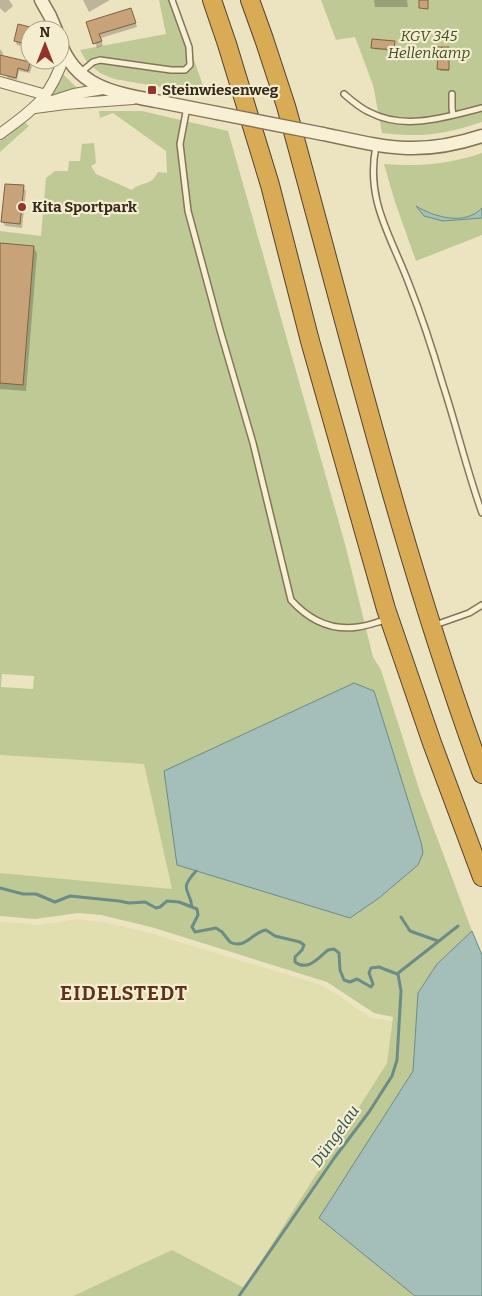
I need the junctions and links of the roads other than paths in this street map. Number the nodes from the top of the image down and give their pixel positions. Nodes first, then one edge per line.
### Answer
1 (41, 0) edge
2 (172, 0) edge
3 (212, 0) edge
4 (250, 0) edge
5 (52, 20) edge
6 (70, 60) edge
7 (57, 70) edge
8 (79, 73) junction
9 (0, 82) edge
10 (103, 89) junction
11 (344, 94) dead end
12 (452, 94) dead end
13 (46, 95) junction
14 (143, 99) junction
15 (188, 107) junction
16 (34, 108) junction
17 (482, 108) edge
18 (454, 115) junction
19 (0, 134) edge
20 (482, 136) edge
21 (376, 145) junction
22 (482, 513) edge
23 (482, 605) edge
24 (389, 619) junction
25 (431, 626) junction
26 (482, 774) edge
27 (482, 877) edge

1 - 5 street
2 - 8 lane
3 - 24 highway
4 - 25 highway
6 - 8 street
7 - 13 street
8 - 10 street
9 - 13 street
10 - 14 street
10 - 16 street
11 - 18 lane
12 - 18 lane
13 - 16 street
14 - 15 street
14 - 16 street
15 - 21 street, bridge
15 - 24 lane
16 - 19 street
17 - 18 lane
20 - 21 street
21 - 22 lane
23 - 25 lane
24 - 27 highway
25 - 26 highway

